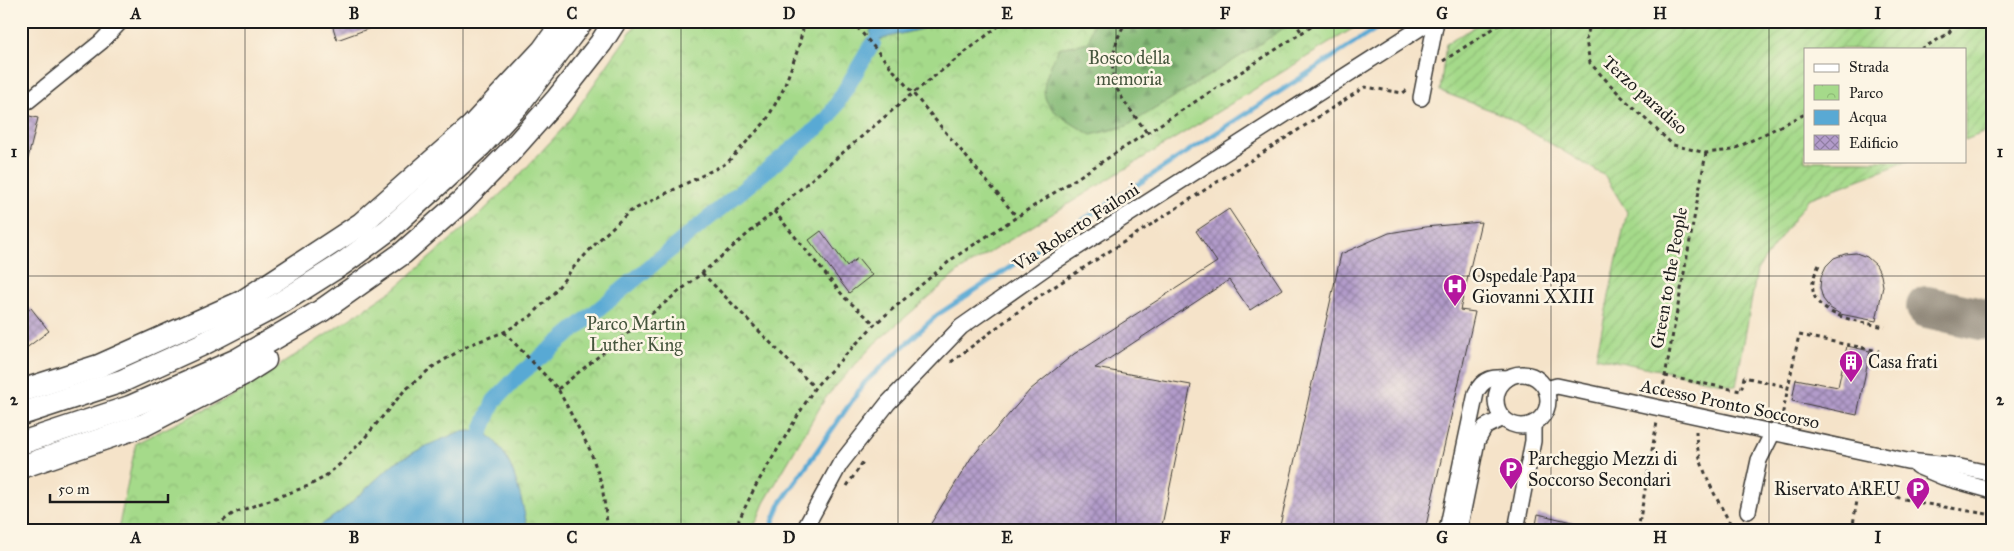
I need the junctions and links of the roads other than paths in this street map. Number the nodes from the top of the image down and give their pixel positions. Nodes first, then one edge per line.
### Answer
1 (121, 21) edge
2 (564, 21) edge
3 (582, 21) edge
4 (615, 21) edge
5 (1431, 21) edge
6 (1436, 21) edge
7 (1421, 98) dead end
8 (21, 99) edge
9 (403, 253) junction
10 (1508, 378) junction
11 (1546, 388) junction
12 (21, 391) edge
13 (21, 414) edge
14 (1503, 418) junction
15 (1534, 424) junction
16 (1753, 428) junction
17 (1776, 432) junction
18 (21, 443) edge
19 (1759, 460) junction
20 (1907, 461) junction
21 (21, 467) edge
22 (1993, 474) edge
23 (1993, 491) edge
24 (1748, 511) dead end
25 (804, 530) edge
26 (1448, 530) edge
27 (1459, 530) edge
28 (1516, 530) edge

1 - 8 street
2 - 12 highway
3 - 13 highway
4 - 9 highway
5 - 25 street, Via Roberto Failoni
6 - 7 street
9 - 18 highway
9 - 21 highway
10 - 11 street
10 - 14 street
10 - 26 street
11 - 15 street
11 - 16 street, Accesso Pronto Soccorso
14 - 15 street
14 - 27 street
15 - 28 street
16 - 17 street, Accesso Pronto Soccorso
16 - 19 street
17 - 19 street
17 - 20 street, Accesso Pronto Soccorso
19 - 24 street
20 - 22 street, Accesso Pronto Soccorso
20 - 23 street, Accesso Pronto Soccorso

